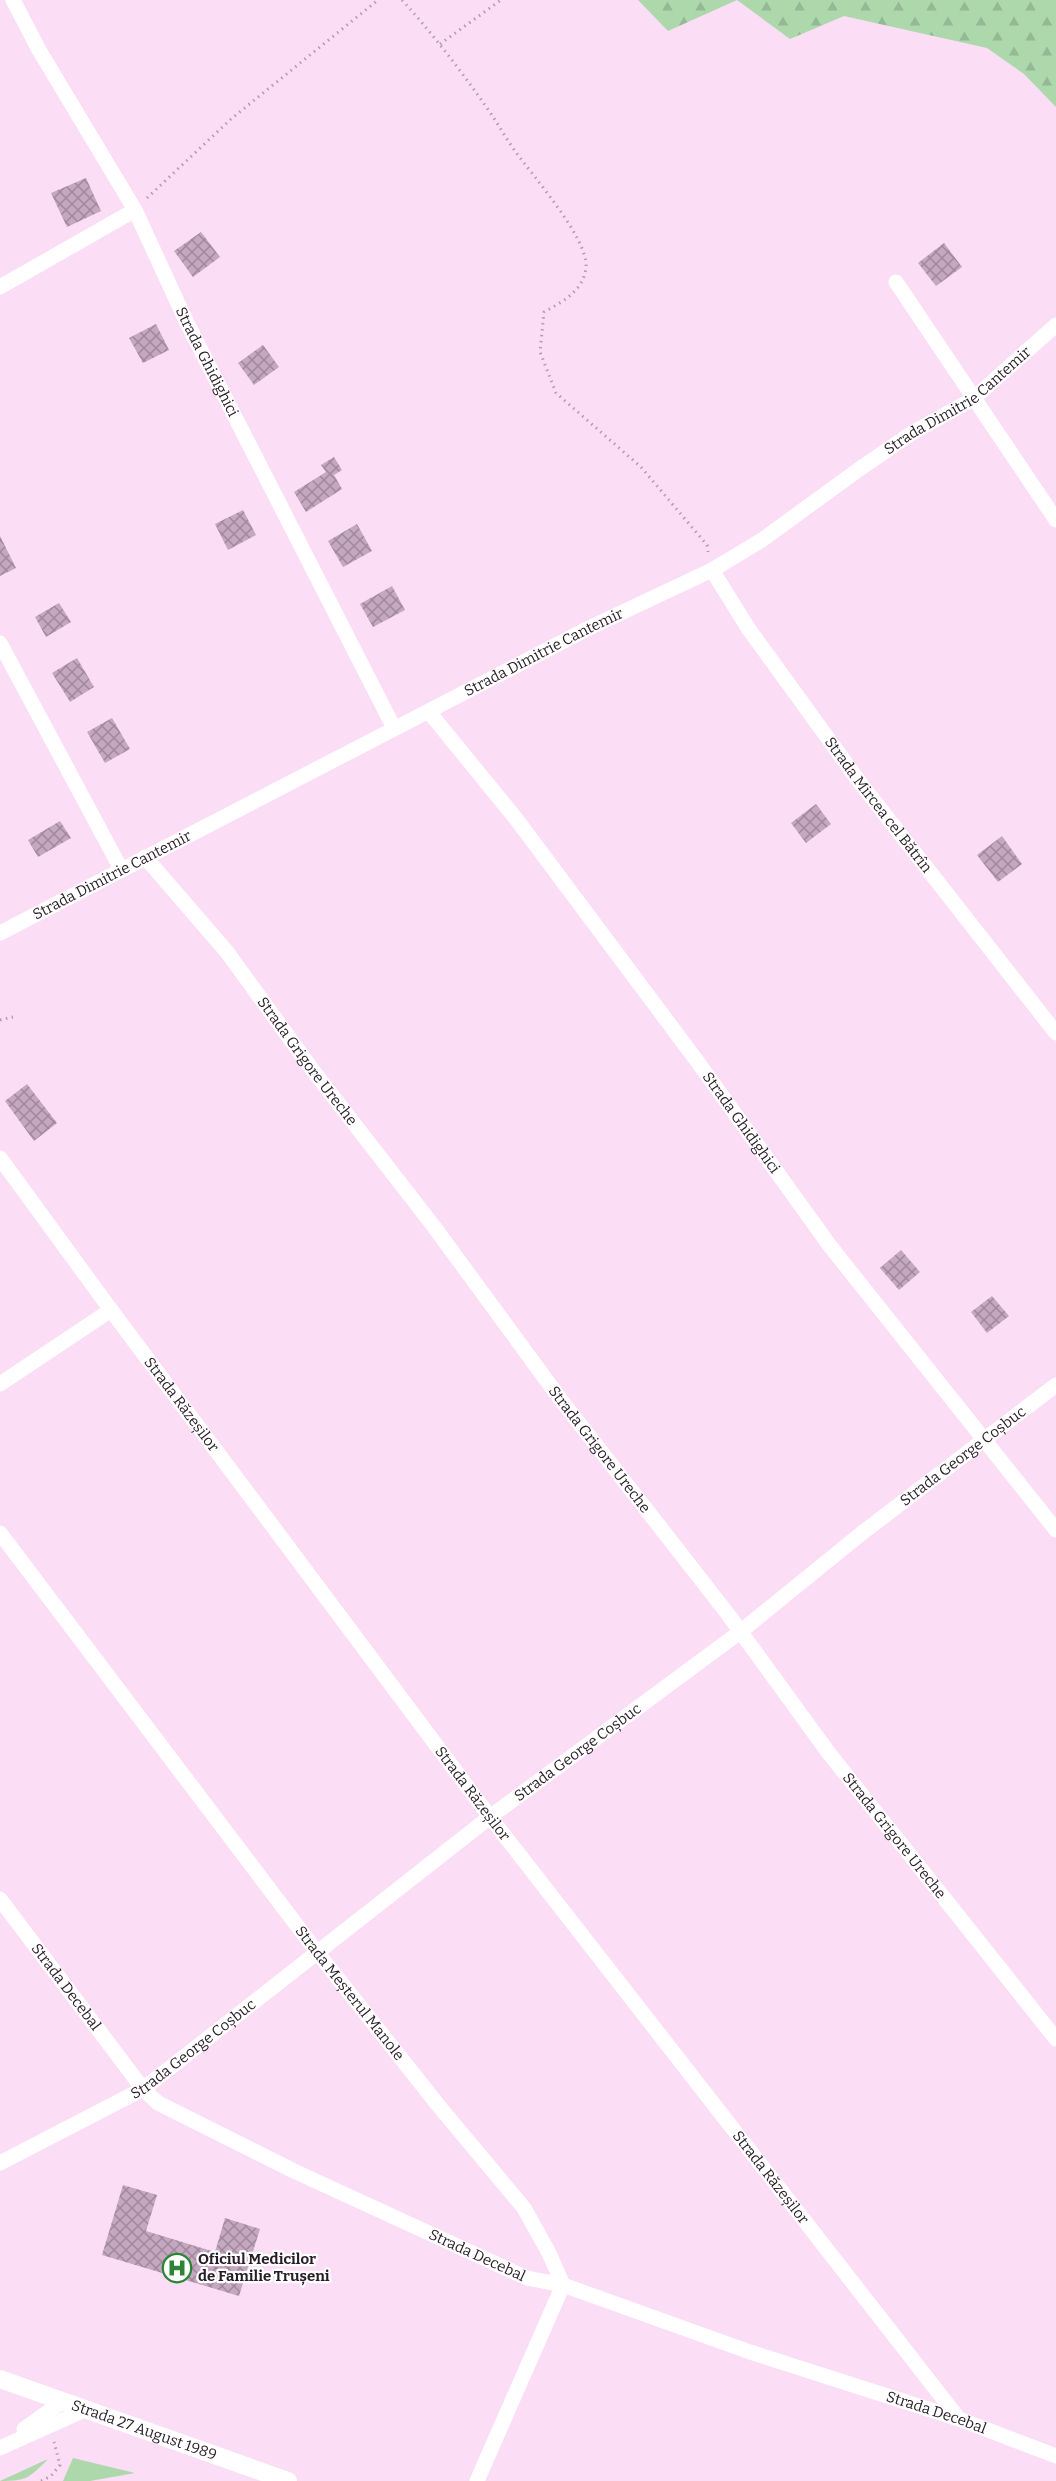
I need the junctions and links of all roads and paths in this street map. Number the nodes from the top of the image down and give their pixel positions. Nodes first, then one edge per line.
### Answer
1 (14, 0) edge
2 (378, 0) edge
3 (402, 0) edge
4 (501, 0) edge
5 (440, 44) junction
6 (135, 210) junction
7 (896, 282) dead end
8 (0, 287) edge
9 (1056, 325) edge
10 (973, 399) junction
11 (1056, 519) edge
12 (712, 570) junction
13 (0, 643) edge
14 (429, 712) junction
15 (393, 728) junction
16 (145, 857) junction
17 (121, 869) junction
18 (0, 933) edge
19 (13, 1017) dead end
20 (0, 1020) edge
21 (1056, 1033) edge
22 (0, 1158) edge
23 (111, 1310) junction
24 (0, 1384) edge
25 (1056, 1385) edge
26 (985, 1440) junction
27 (1056, 1530) edge
28 (0, 1533) edge
29 (740, 1632) junction
30 (490, 1817) junction
31 (0, 1899) edge
32 (317, 1952) junction
33 (1056, 2039) edge
34 (142, 2089) junction
35 (0, 2163) edge
36 (563, 2285) junction
37 (0, 2379) edge
38 (63, 2401) junction
39 (87, 2409) junction
40 (958, 2420) junction
41 (45, 2427) junction
42 (0, 2447) edge
43 (1056, 2456) edge
44 (41, 2481) edge
45 (288, 2481) edge
46 (477, 2481) edge

1 - 6 street, Strada Ghidighici
2 - 6 path
3 - 5 path
4 - 5 path
5 - 12 path
6 - 8 street
6 - 15 street, Strada Ghidighici
7 - 10 street
9 - 10 street, Strada Dimitrie Cantemir
10 - 11 street
10 - 12 street, Strada Dimitrie Cantemir
12 - 14 street, Strada Dimitrie Cantemir
12 - 21 street, Strada Mircea cel Bătrîn
13 - 17 street
14 - 15 street, Strada Dimitrie Cantemir
14 - 26 street, Strada Ghidighici
15 - 16 street, Strada Dimitrie Cantemir
16 - 17 street, Strada Dimitrie Cantemir
16 - 29 street, Strada Grigore Ureche
17 - 18 street, Strada Dimitrie Cantemir
19 - 20 path
22 - 23 street, Strada Răzeșilor
23 - 24 street
23 - 30 street, Strada Răzeșilor
25 - 26 street, Strada George Coșbuc
26 - 27 street, Strada Ghidighici
26 - 29 street, Strada George Coșbuc
28 - 32 street, Strada Meșterul Manole
29 - 30 street, Strada George Coșbuc
29 - 33 street, Strada Grigore Ureche
30 - 32 street, Strada George Coșbuc
30 - 40 street, Strada Răzeșilor
31 - 34 street, Strada Decebal
32 - 34 street, Strada George Coșbuc
32 - 36 street, Strada Meșterul Manole
34 - 35 street, Strada George Coșbuc
34 - 36 street, Strada Decebal
36 - 40 street, Strada Decebal
36 - 46 street
37 - 38 street, Strada 27 August 1989
38 - 39 street, Strada 27 August 1989
38 - 42 street
39 - 41 street
39 - 45 street, Strada 27 August 1989
40 - 43 street, Strada Decebal
41 - 42 street
41 - 44 path

